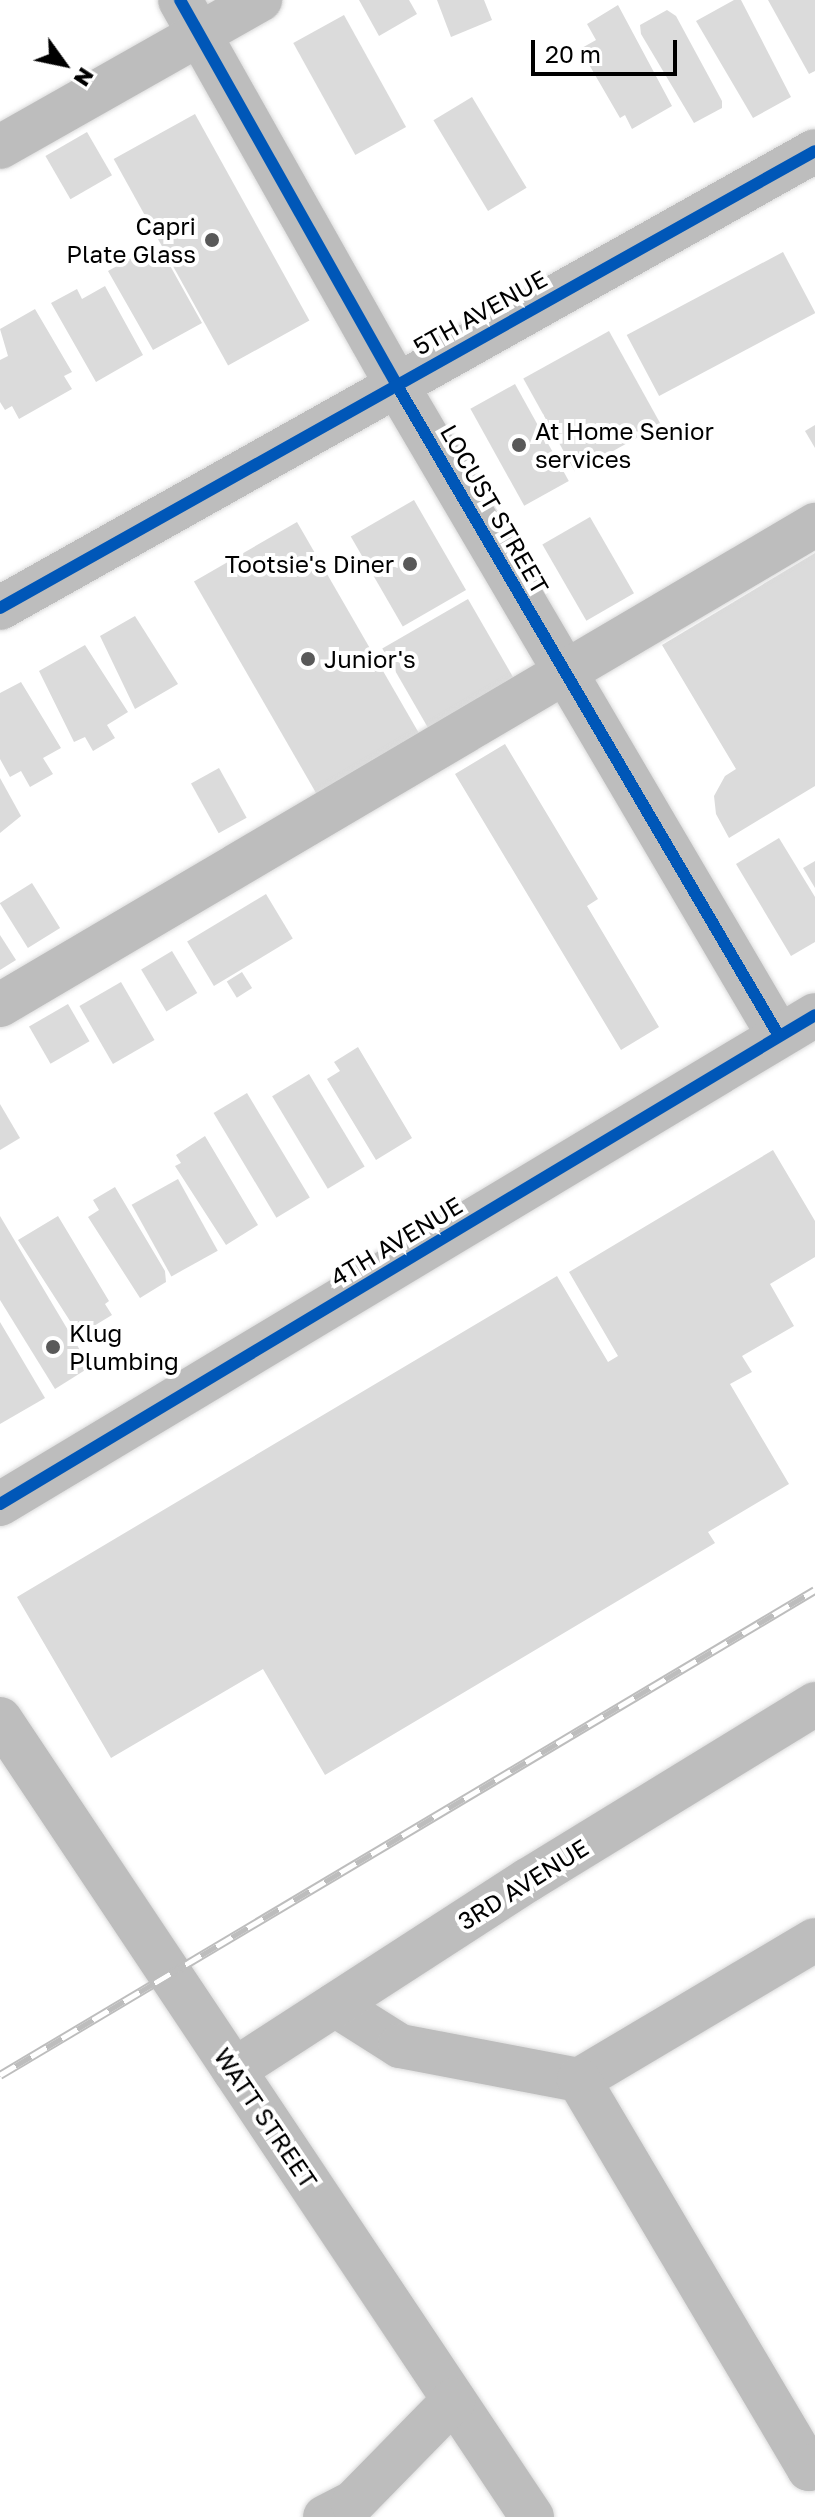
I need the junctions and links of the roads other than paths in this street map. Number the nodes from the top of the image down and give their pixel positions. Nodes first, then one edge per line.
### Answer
1 (260, 0) edge
2 (189, 17) edge
3 (0, 147) edge
4 (815, 151) edge
5 (396, 384) junction
6 (815, 525) edge
7 (0, 608) edge
8 (566, 673) junction
9 (0, 1005) edge
10 (797, 1026) edge
11 (0, 1504) edge
12 (815, 1704) edge
13 (0, 1719) edge
14 (815, 1940) edge
15 (335, 2005) junction
16 (234, 2070) junction
17 (579, 2080) junction
18 (454, 2400) junction
19 (815, 2465) edge
20 (325, 2517) edge
21 (532, 2517) edge

1 - 2 street
2 - 3 street
2 - 5 street, LOCUST STREET
4 - 5 street, 5TH AVENUE
5 - 7 street, 5TH AVENUE
5 - 8 street, LOCUST STREET
6 - 8 street
8 - 9 street
8 - 10 street, LOCUST STREET
10 - 11 street, 4TH AVENUE
12 - 15 street, 3RD AVENUE
13 - 16 street, WATT STREET
14 - 17 street
15 - 16 street, 3RD AVENUE
15 - 17 street
16 - 18 street, WATT STREET
17 - 19 street
18 - 20 street
18 - 21 street, WATT STREET

